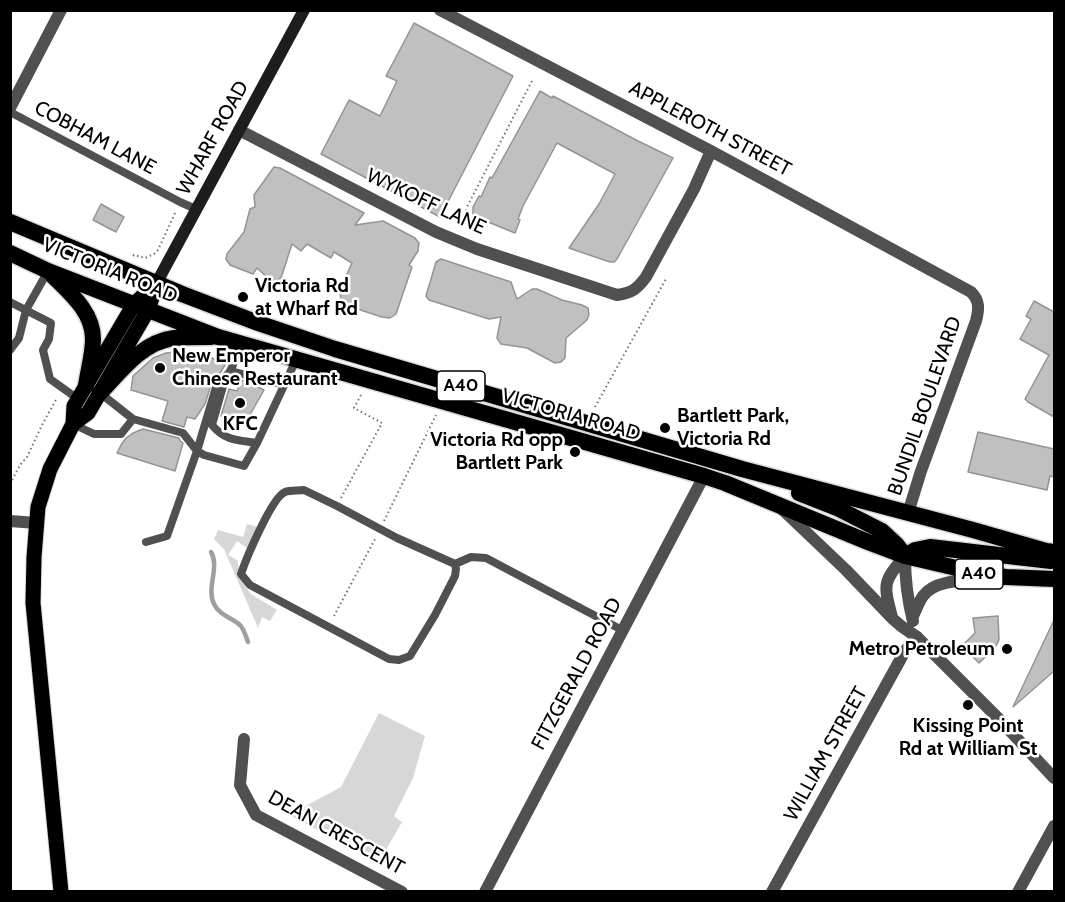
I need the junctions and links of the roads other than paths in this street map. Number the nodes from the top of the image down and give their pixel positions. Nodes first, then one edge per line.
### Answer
1 (61, 10) edge
2 (304, 10) edge
3 (440, 10) edge
4 (10, 110) edge
5 (239, 130) junction
6 (711, 151) junction
7 (196, 209) junction
8 (10, 222) edge
9 (10, 253) edge
10 (48, 271) junction
11 (156, 284) junction
12 (959, 286) joint
13 (10, 302) edge
14 (141, 307) junction
15 (26, 310) junction
16 (218, 337) junction
17 (241, 343) junction
18 (10, 350) edge
19 (297, 358) junction
20 (231, 370) junction
21 (284, 385) junction
22 (88, 393) junction
23 (133, 419) junction
24 (73, 424) junction
25 (257, 443) junction
26 (197, 451) junction
27 (742, 469) junction
28 (704, 476) junction
29 (776, 503) junction
30 (908, 513) junction
31 (10, 521) edge
32 (36, 523) junction
33 (146, 542) dead end
34 (1054, 552) edge
35 (905, 556) junction
36 (1054, 561) edge
37 (455, 564) junction
38 (1006, 578) junction
39 (1054, 579) edge
40 (912, 618) junction
41 (893, 619) junction
42 (622, 630) junction
43 (917, 637) junction
44 (244, 739) dead end
45 (1054, 778) edge
46 (1054, 826) edge
47 (61, 891) edge
48 (402, 891) edge
49 (485, 891) edge
50 (772, 891) edge
51 (1018, 891) edge

1 - 4 street
2 - 5 main road, WHARF ROAD
3 - 6 street, APPLEROTH STREET
4 - 7 lane, COBHAM LANE
5 - 6 street, WYKOFF LANE
5 - 7 main road, WHARF ROAD
6 - 12 street, APPLEROTH STREET
7 - 11 main road, WHARF ROAD
8 - 11 highway, VICTORIA ROAD / A40
9 - 10 highway, VICTORIA ROAD / A40
10 - 14 highway, VICTORIA ROAD / A40
10 - 15 lane
10 - 22 highway
11 - 14 main road
11 - 27 highway, VICTORIA ROAD / A40
12 - 30 street, BUNDIL BOULEVARD
13 - 15 lane
14 - 16 highway, VICTORIA ROAD / A40
14 - 22 main road
15 - 18 lane
15 - 22 lane
16 - 17 highway, VICTORIA ROAD / A40
16 - 22 highway
17 - 19 highway, VICTORIA ROAD / A40
17 - 20 lane
19 - 21 lane
19 - 28 highway, VICTORIA ROAD / A40
20 - 21 lane
20 - 25 lane
20 - 26 lane
21 - 25 lane
22 - 23 lane
22 - 24 main road
22 - 24 main road
23 - 24 lane
23 - 26 lane
24 - 32 main road
25 - 26 lane
26 - 33 lane
27 - 30 highway, VICTORIA ROAD / A40
27 - 35 highway
28 - 29 highway, VICTORIA ROAD / A40
28 - 42 street, FITZGERALD ROAD
29 - 35 highway, VICTORIA ROAD / A40
29 - 41 street
30 - 34 highway, VICTORIA ROAD / A40
31 - 32 street
32 - 47 main road
35 - 36 highway
35 - 38 highway, VICTORIA ROAD / A40
35 - 40 street
35 - 41 street
37 - 37 lane
37 - 42 lane
38 - 39 highway, VICTORIA ROAD / A40
38 - 40 street
40 - 43 street
41 - 43 street
42 - 49 street, FITZGERALD ROAD
43 - 45 street
43 - 50 street, WILLIAM STREET
44 - 48 street, DEAN CRESCENT
46 - 51 street

